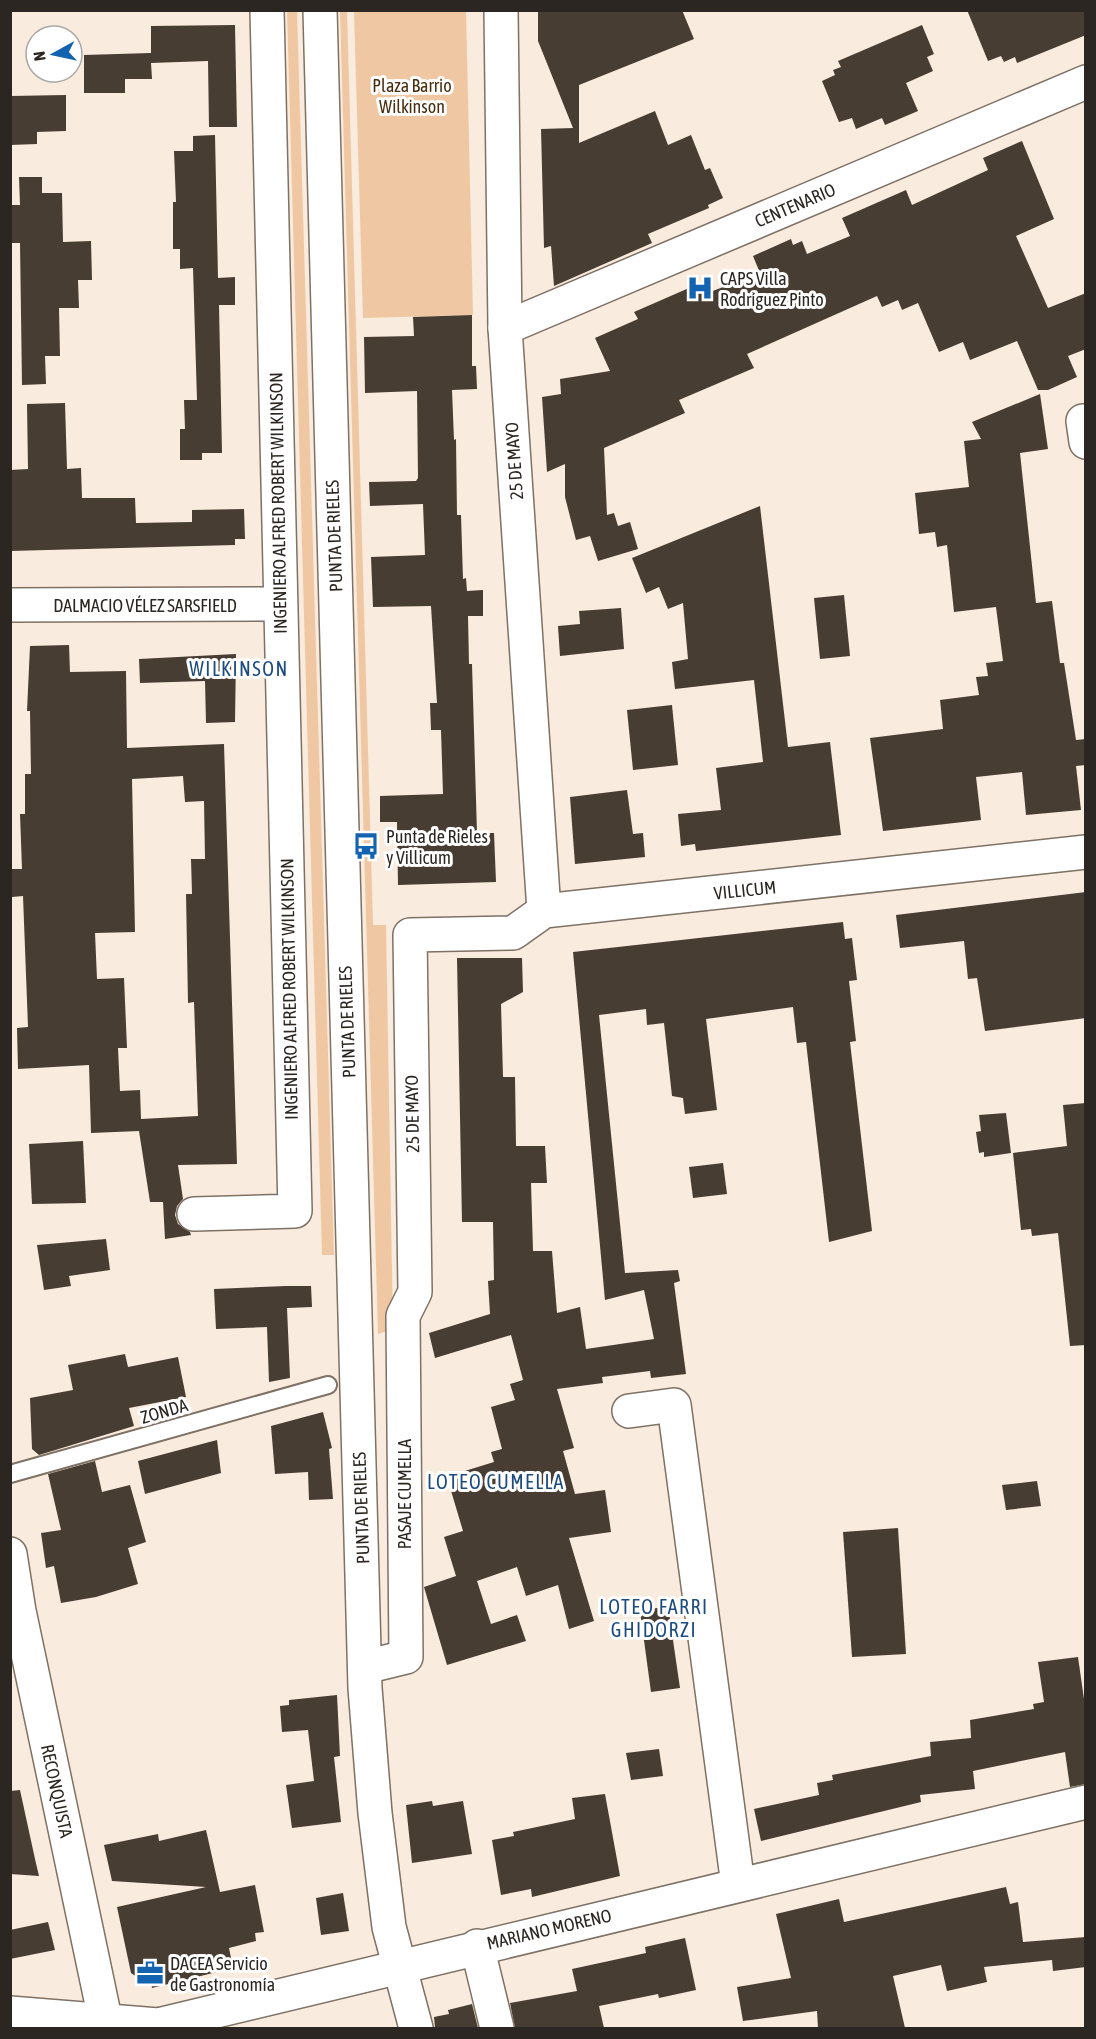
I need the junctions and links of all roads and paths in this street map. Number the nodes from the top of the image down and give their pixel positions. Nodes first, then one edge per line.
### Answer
1 (267, 10) edge
2 (320, 10) edge
3 (501, 10) edge
4 (1086, 82) edge
5 (505, 328) junction
6 (280, 604) junction
7 (10, 605) edge
8 (1086, 852) edge
9 (544, 912) junction
10 (410, 935) joint
11 (194, 1214) dead end
12 (415, 1292) joint
13 (328, 1385) dead end
14 (628, 1411) dead end
15 (10, 1474) edge
16 (10, 1554) edge
17 (365, 1667) junction
18 (1086, 1802) edge
19 (738, 1884) junction
20 (477, 1946) junction
21 (399, 1965) junction
22 (10, 2013) edge
23 (193, 2022) edge
24 (106, 2025) edge
25 (416, 2028) edge
26 (497, 2028) edge

1 - 6 street, INGENIERO ALFRED ROBERT WILKINSON
2 - 17 street, PUNTA DE RIELES
3 - 5 street, 25 DE MAYO
4 - 5 street, CENTENARIO
5 - 9 street, 25 DE MAYO
6 - 7 street, DALMACIO VÉLEZ SARSFIELD
6 - 11 street, INGENIERO ALFRED ROBERT WILKINSON
8 - 9 street, VILLICUM
9 - 10 street, VILLICUM
10 - 12 street, 25 DE MAYO
12 - 17 street, PASAJE CUMELLA
13 - 15 lane, ZONDA
14 - 19 street
16 - 24 street, RECONQUISTA
17 - 21 street, PUNTA DE RIELES
18 - 19 street, MARIANO MORENO
19 - 20 street, MARIANO MORENO
20 - 21 street, MARIANO MORENO
20 - 26 street
21 - 23 street, MARIANO MORENO
21 - 25 street, PUNTA DE RIELES
22 - 24 street, MARIANO MORENO
23 - 24 street, MARIANO MORENO

